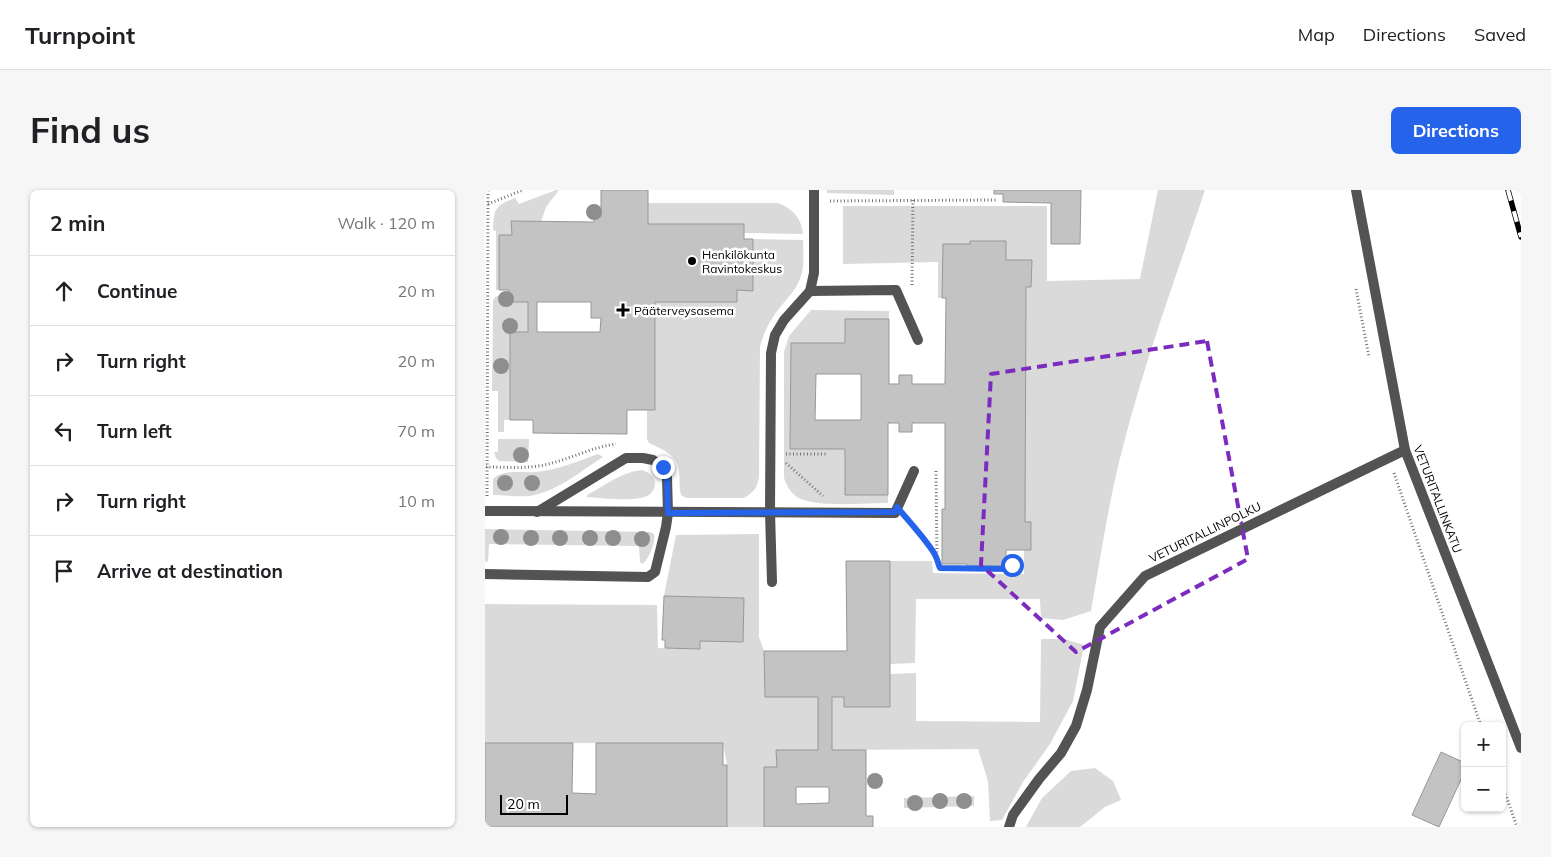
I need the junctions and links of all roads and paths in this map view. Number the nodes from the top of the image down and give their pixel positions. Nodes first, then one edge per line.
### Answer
1 (488, 190) edge
2 (523, 190) edge
3 (1356, 190) edge
4 (814, 195) edge
5 (913, 200) junction
6 (996, 200) dead end
7 (488, 204) junction
8 (486, 267) edge
9 (912, 286) dead end
10 (810, 291) junction
11 (918, 340) dead end
12 (1405, 450) junction
13 (827, 454) dead end
14 (643, 458) junction
15 (486, 467) edge
16 (915, 471) dead end
17 (937, 471) dead end
18 (829, 501) dead end
19 (897, 507) junction
20 (486, 511) edge
21 (537, 512) junction
22 (770, 512) junction
23 (668, 513) junction
24 (1012, 554) dead end
25 (937, 558) junction
26 (485, 574) edge
27 (772, 582) dead end
28 (1521, 748) edge
29 (1506, 795) edge
30 (1009, 827) edge
31 (1517, 827) edge

1 - 7 path
2 - 7 path
3 - 12 street, VETURITALLINKATU
4 - 5 path
4 - 10 street
5 - 6 path
5 - 9 path
7 - 8 path
8 - 15 path
10 - 11 street
10 - 22 street
12 - 28 street, VETURITALLINKATU
12 - 30 street, VETURITALLINPOLKU
13 - 18 path
14 - 15 path
14 - 21 street
14 - 23 street
15 - 20 path
16 - 19 street
17 - 25 path
19 - 22 street
19 - 25 path
20 - 21 street
21 - 23 street
22 - 23 street
22 - 27 street
23 - 26 street
24 - 25 path
29 - 31 path

